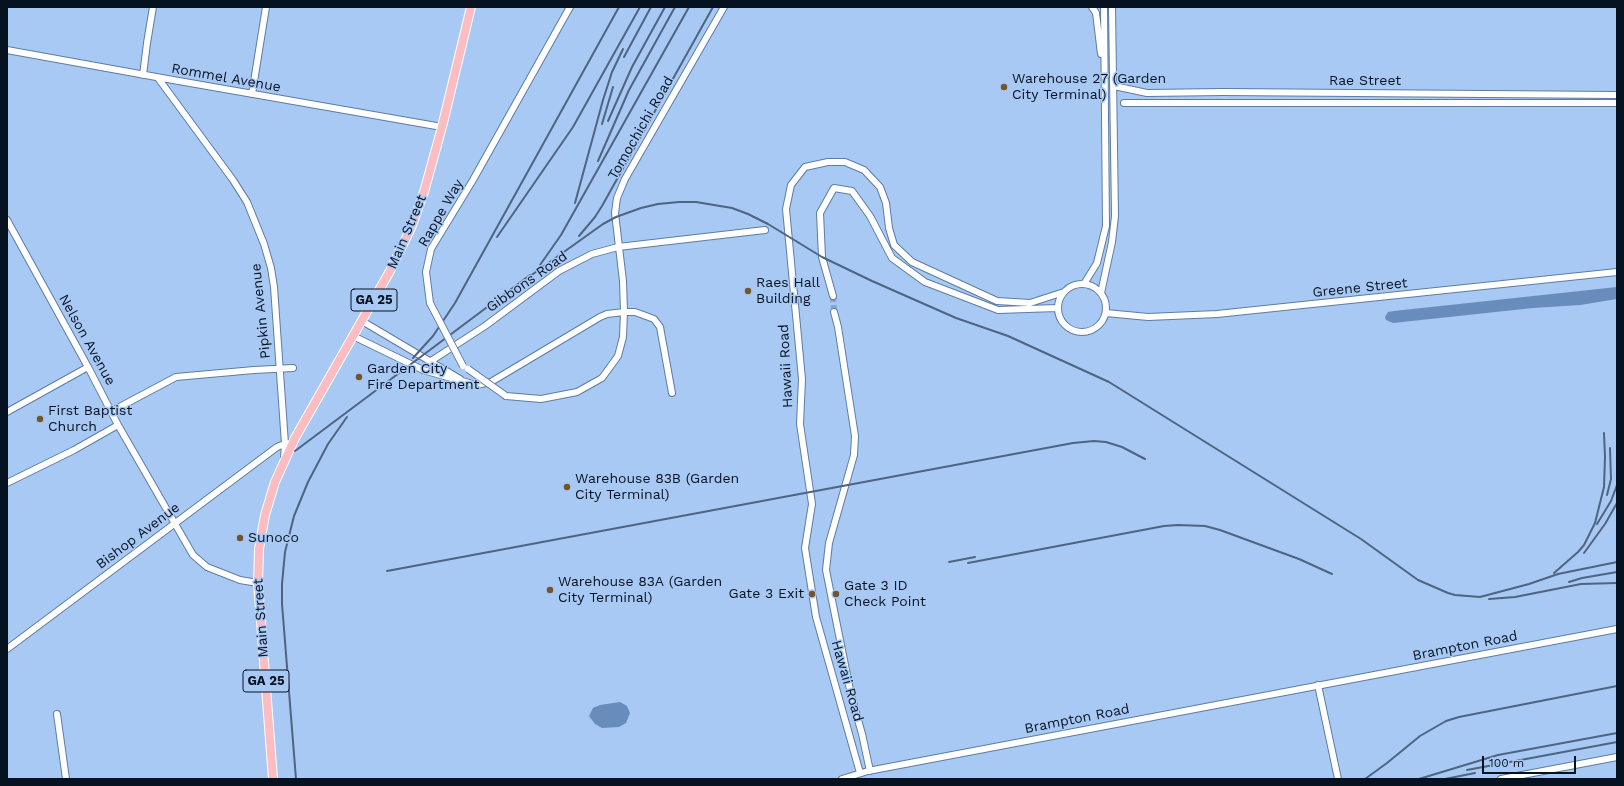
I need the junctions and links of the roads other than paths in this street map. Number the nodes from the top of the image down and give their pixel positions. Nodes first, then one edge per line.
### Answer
1 (153, 7) edge
2 (266, 7) edge
3 (471, 7) edge
4 (570, 7) edge
5 (724, 7) edge
6 (1092, 7) edge
7 (1104, 7) edge
8 (1112, 7) edge
9 (7, 50) edge
10 (143, 75) junction
11 (158, 78) junction
12 (1104, 84) junction
13 (1114, 86) junction
14 (252, 94) junction
15 (1617, 95) edge
16 (1124, 103) dead end
17 (1617, 104) edge
18 (442, 127) junction
19 (7, 220) edge
20 (765, 230) dead end
21 (618, 246) junction
22 (1617, 272) edge
23 (1084, 284) junction
24 (1064, 292) junction
25 (1102, 293) junction
26 (833, 296) tunnel mouth
27 (1057, 308) junction
28 (624, 312) junction
29 (834, 312) tunnel mouth
30 (1106, 313) junction
31 (362, 321) junction
32 (353, 336) junction
33 (431, 361) junction
34 (88, 367) junction
35 (279, 368) junction
36 (293, 368) dead end
37 (468, 384) junction
38 (672, 393) dead end
39 (112, 411) junction
40 (7, 412) edge
41 (118, 425) junction
42 (295, 438) junction
43 (285, 444) junction
44 (284, 460) junction
45 (7, 484) edge
46 (174, 524) junction
47 (258, 583) junction
48 (1617, 629) edge
49 (7, 649) edge
50 (1318, 685) junction
51 (57, 714) dead end
52 (1617, 757) edge
53 (870, 771) junction
54 (860, 773) junction
55 (66, 779) edge
56 (274, 779) edge
57 (842, 779) edge
58 (1338, 779) edge
59 (1501, 779) edge

1 - 10 street
2 - 14 street
3 - 18 main road, Main Street / GA 25
4 - 28 street, Rappe Way, bridge
5 - 21 street, Tomochichi Road
6 - 12 street
7 - 12 street
8 - 13 street
9 - 10 street, Rommel Avenue
10 - 11 street, Rommel Avenue
11 - 14 street, Rommel Avenue
11 - 35 street, Pipkin Avenue
12 - 23 street
13 - 15 street, Rae Street
13 - 25 street
14 - 18 street, Rommel Avenue
16 - 17 street, Rae Street
18 - 31 main road, Main Street / GA 25
19 - 34 street, Nelson Avenue
20 - 21 street, Gibbons Road
21 - 28 street, Tomochichi Road
21 - 33 street, Gibbons Road
22 - 30 street, Greene Street
23 - 24 street
23 - 25 street
24 - 27 street
24 - 54 street, Hawaii Road
25 - 30 street
26 - 27 street
27 - 30 street
28 - 37 street
28 - 38 street
29 - 53 street, Hawaii Road
31 - 32 main road, Main Street / GA 25
31 - 33 street
32 - 37 street
32 - 42 main road, Main Street / GA 25
33 - 37 street
34 - 39 street, Nelson Avenue
34 - 40 street
35 - 36 street
35 - 39 street
35 - 43 street, Pipkin Avenue
39 - 41 street, Nelson Avenue
41 - 45 street
41 - 46 street, Nelson Avenue
42 - 43 street
42 - 44 main road, Main Street / GA 25
43 - 44 street, Main Street
43 - 46 street, Bishop Avenue
44 - 47 main road, Main Street / GA 25
46 - 47 street, Nelson Avenue
46 - 49 street, Bishop Avenue
47 - 56 main road, Main Street / GA 25
48 - 50 street, Brampton Road
50 - 53 street, Brampton Road
50 - 58 street
51 - 55 street
52 - 59 street
53 - 54 street, Brampton Road
54 - 57 street, Brampton Road

